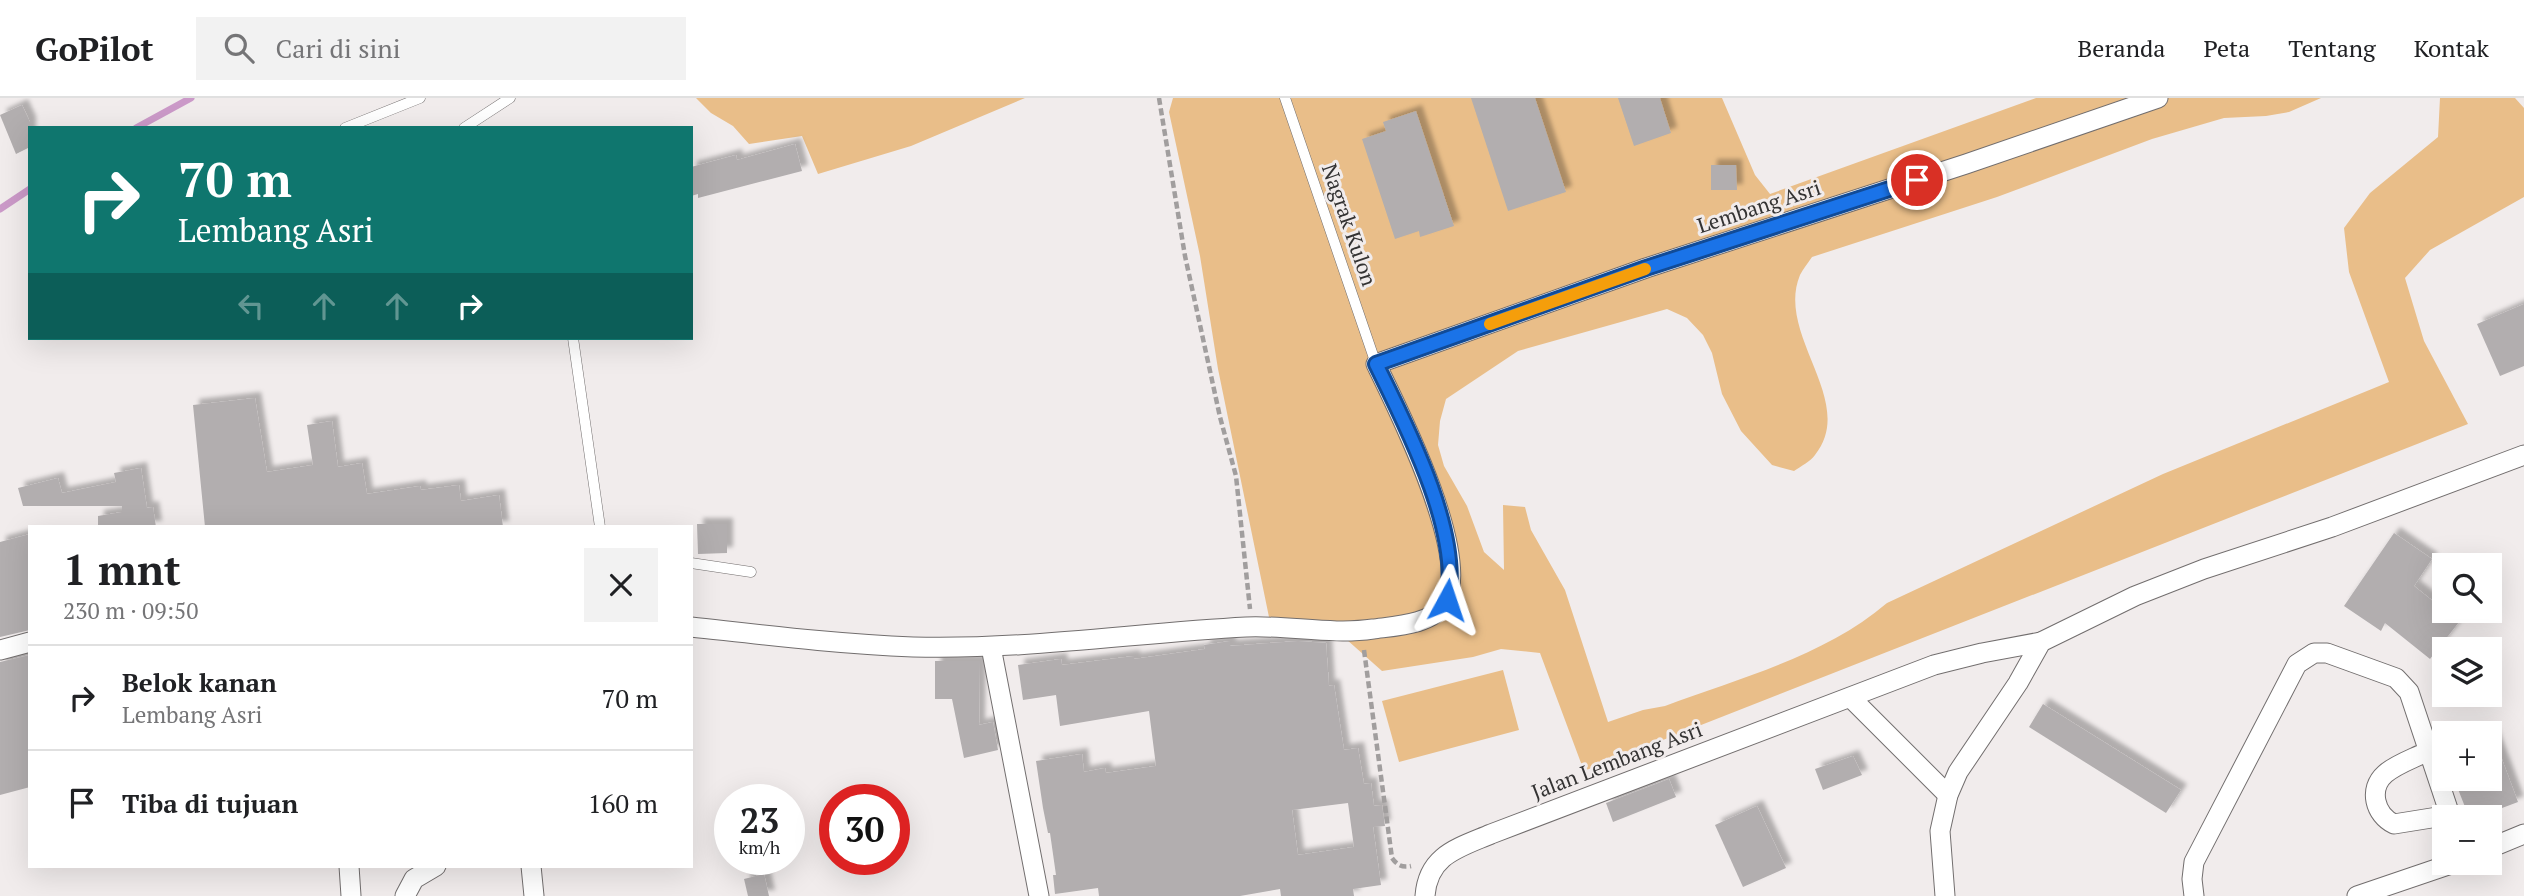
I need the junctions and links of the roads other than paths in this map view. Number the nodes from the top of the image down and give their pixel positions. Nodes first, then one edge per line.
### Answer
1 (420, 98) edge
2 (510, 98) edge
3 (1285, 98) edge
4 (2158, 98) edge
5 (350, 126) edge
6 (467, 126) edge
7 (573, 340) edge
8 (1376, 364) junction
9 (2524, 455) edge
10 (600, 525) edge
11 (693, 563) edge
12 (751, 572) dead end
13 (693, 627) edge
14 (2041, 642) junction
15 (28, 643) edge
16 (991, 647) junction
17 (0, 650) edge
18 (1851, 698) junction
19 (2428, 751) dead end
20 (1948, 795) junction
21 (2524, 834) edge
22 (2502, 843) edge
23 (349, 868) edge
24 (433, 868) edge
25 (531, 868) edge
26 (2432, 870) edge
27 (351, 896) edge
28 (405, 896) edge
29 (534, 896) edge
30 (1039, 896) edge
31 (1425, 896) edge
32 (1945, 896) edge
33 (2194, 896) edge
34 (2357, 896) edge

1 - 5 lane
2 - 6 lane
3 - 8 lane, Nagrak Kulon
4 - 8 street, Lembang Asri
7 - 10 lane
8 - 16 street
9 - 14 street, Jalan Lembang Asri
11 - 12 lane
13 - 16 street
14 - 18 street, Jalan Lembang Asri
14 - 20 street
15 - 17 street
16 - 30 street
18 - 20 street
18 - 31 street, Jalan Lembang Asri
19 - 33 street
20 - 32 street
21 - 22 street
23 - 27 street
24 - 28 street
25 - 29 street
26 - 34 street

